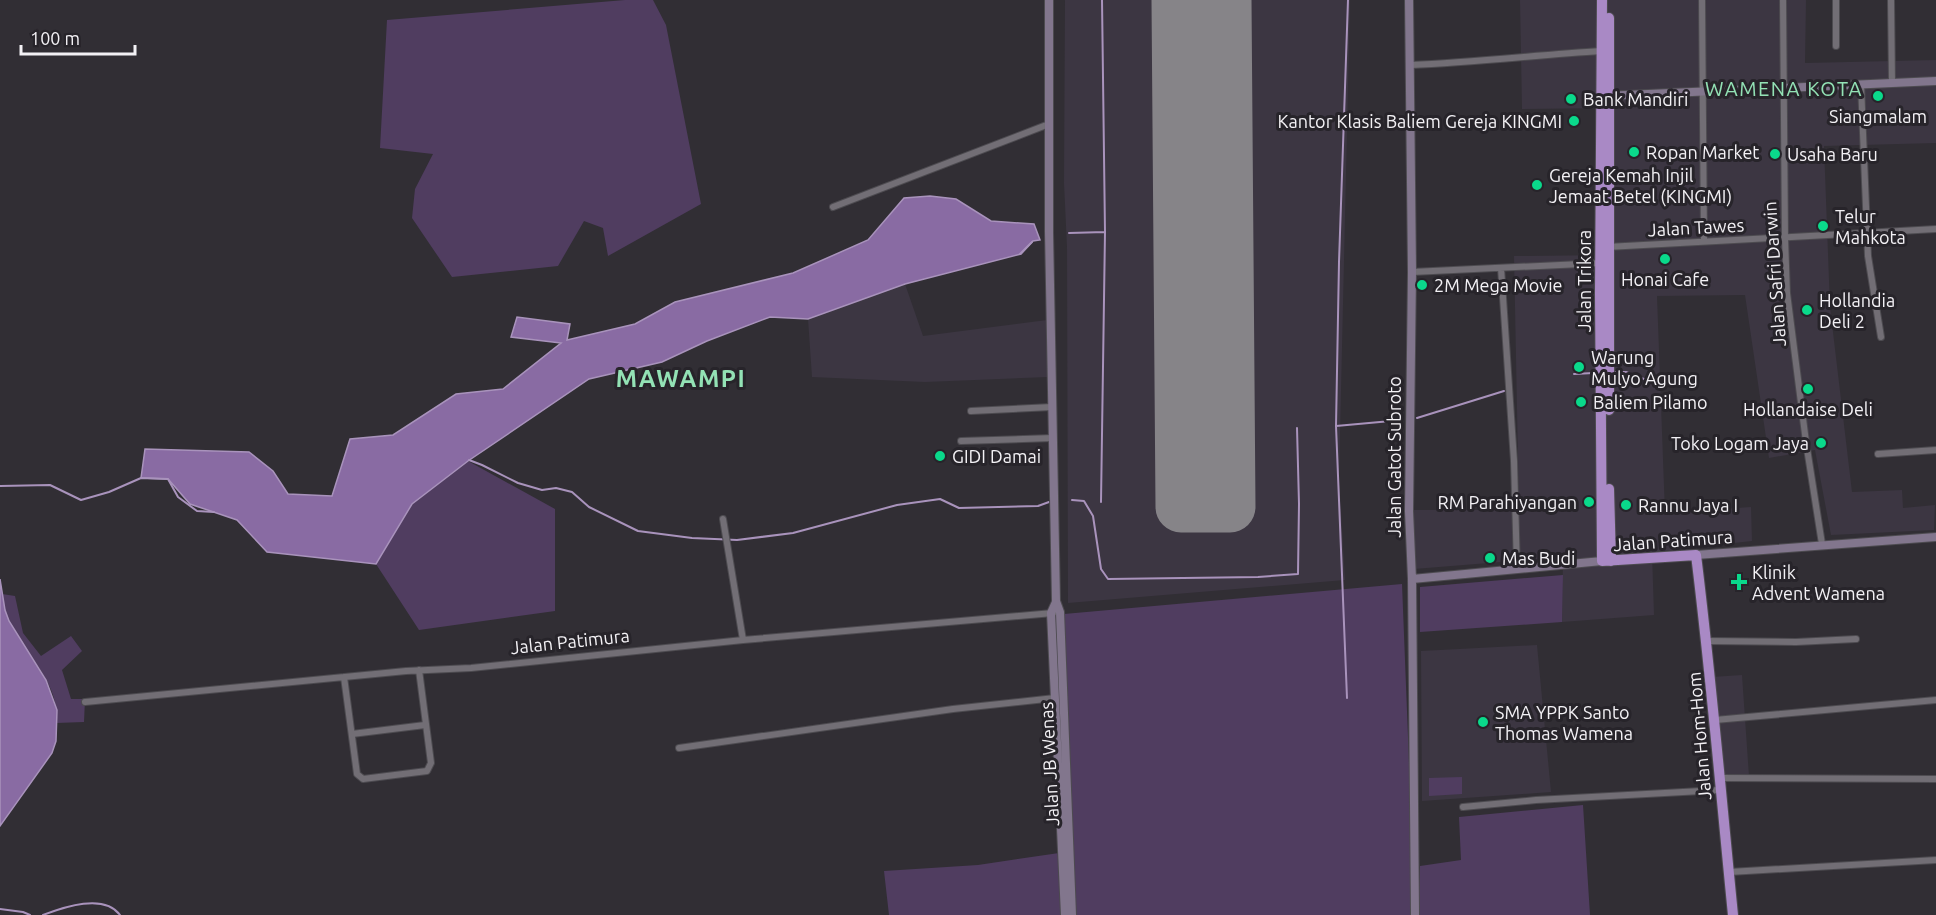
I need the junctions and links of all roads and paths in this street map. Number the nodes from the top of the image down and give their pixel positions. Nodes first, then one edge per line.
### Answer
1 (1049, 0) edge
2 (1409, 0) edge
3 (1602, 0) edge
4 (1609, 0) edge
5 (1702, 0) edge
6 (1783, 0) edge
7 (1836, 0) edge
8 (1891, 0) edge
9 (1836, 46) dead end
10 (1601, 51) junction
11 (1411, 65) junction
12 (1936, 81) edge
13 (1892, 83) junction
14 (1861, 84) junction
15 (1783, 88) junction
16 (1702, 91) junction
17 (1605, 96) junction
18 (1049, 124) junction
19 (833, 207) dead end
20 (1936, 229) edge
21 (1867, 233) junction
22 (1785, 238) junction
23 (1704, 241) junction
24 (1605, 247) junction
25 (1605, 263) junction
26 (1501, 268) junction
27 (1412, 272) junction
28 (1881, 337) dead end
29 (1052, 407) junction
30 (971, 411) dead end
31 (1053, 438) junction
32 (961, 441) dead end
33 (1936, 450) edge
34 (1878, 454) dead end
35 (723, 519) dead end
36 (1936, 537) edge
37 (1822, 544) junction
38 (1696, 555) junction
39 (1606, 561) junction
40 (1517, 569) junction
41 (1412, 579) junction
42 (1056, 613) junction
43 (1856, 639) dead end
44 (743, 640) junction
45 (1707, 641) junction
46 (419, 670) junction
47 (344, 677) junction
48 (1055, 698) junction
49 (1936, 700) edge
50 (85, 702) dead end
51 (1716, 720) junction
52 (426, 725) junction
53 (352, 734) junction
54 (679, 748) dead end
55 (1720, 778) junction
56 (1936, 779) edge
57 (1720, 790) junction
58 (1463, 807) dead end
59 (1066, 859) junction
60 (1936, 860) edge
61 (1729, 872) junction
62 (1065, 915) edge
63 (1072, 915) edge
64 (1415, 915) edge
65 (1733, 915) edge

1 - 18 main road
2 - 11 main road, Jalan Gatot Subroto
3 - 10 highway, Jalan Trikora
4 - 17 highway, Jalan Trikora
5 - 16 street
6 - 15 street, Jalan Safri Darwin
7 - 9 street
8 - 13 street
10 - 11 street
10 - 17 highway, Jalan Trikora
11 - 27 main road, Jalan Gatot Subroto
12 - 13 main road
13 - 14 main road
14 - 15 main road
14 - 21 street
15 - 16 main road
15 - 22 street, Jalan Safri Darwin
16 - 17 main road
16 - 23 street
17 - 24 highway, Jalan Trikora
18 - 19 street
18 - 29 main road
20 - 21 street, Jalan Tawes
21 - 22 street, Jalan Tawes
21 - 28 street
22 - 23 street, Jalan Tawes
22 - 37 street, Jalan Safri Darwin
23 - 24 street, Jalan Tawes
24 - 25 highway, Jalan Trikora
25 - 26 street
25 - 39 highway, Jalan Trikora
26 - 27 street
26 - 40 street
27 - 41 main road, Jalan Gatot Subroto
29 - 30 street
29 - 31 main road
31 - 32 street
31 - 42 main road
33 - 34 street
35 - 44 street
36 - 37 main road, Jalan Patimura
37 - 38 main road, Jalan Patimura
38 - 39 highway, Jalan Patimura
38 - 45 highway, Jalan Hom-Hom
39 - 40 main road, Jalan Patimura
40 - 41 main road, Jalan Patimura
41 - 64 main road, Jalan Gatot Subroto
42 - 44 street, Jalan Patimura
42 - 48 main road, Jalan JB Wenas
42 - 59 main road, Jalan JB Wenas
43 - 45 street
44 - 46 street, Jalan Patimura
45 - 51 highway, Jalan Hom-Hom
46 - 47 street, Jalan Patimura
46 - 52 street
47 - 50 street, Jalan Patimura
47 - 53 street
48 - 54 street
48 - 59 main road, Jalan JB Wenas
49 - 51 street
51 - 55 highway, Jalan Hom-Hom
52 - 53 street
52 - 53 street
55 - 56 street
55 - 57 highway, Jalan Hom-Hom
57 - 58 street
57 - 61 highway, Jalan Hom-Hom
59 - 62 main road, Jalan JB Wenas
59 - 63 main road, Jalan JB Wenas
60 - 61 street
61 - 65 highway, Jalan Hom-Hom

